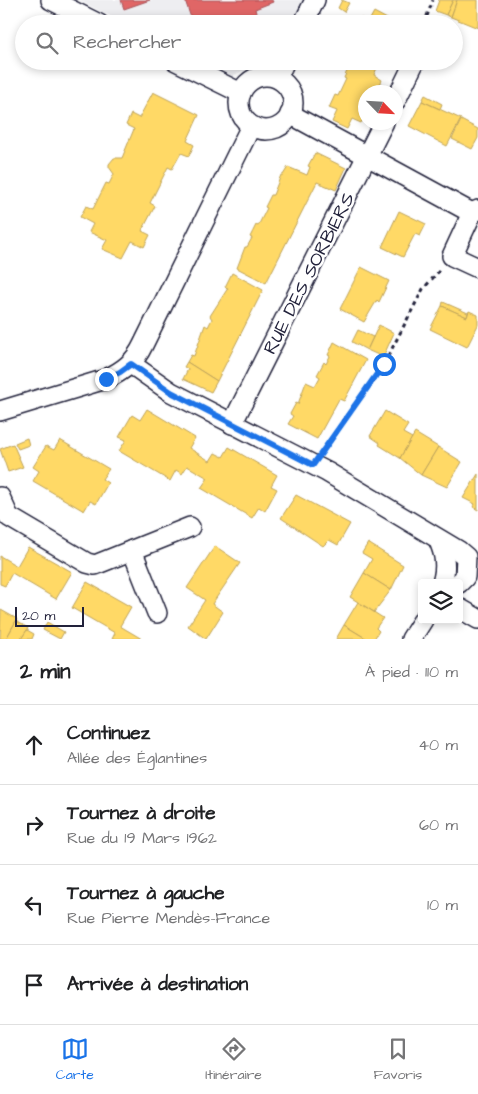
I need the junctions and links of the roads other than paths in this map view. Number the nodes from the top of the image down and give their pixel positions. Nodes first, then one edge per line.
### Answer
1 (51, 0) edge
2 (315, 0) edge
3 (81, 15) edge
4 (308, 15) edge
5 (194, 70) edge
6 (281, 70) edge
7 (411, 70) edge
8 (277, 78) junction
9 (403, 86) edge
10 (241, 93) junction
11 (290, 114) junction
12 (251, 126) junction
13 (380, 130) edge
14 (367, 156) junction
15 (475, 212) edge
16 (478, 268) edge
17 (131, 364) junction
18 (0, 411) edge
19 (232, 424) junction
20 (0, 497) edge
21 (190, 527) dead end
22 (438, 539) junction
23 (132, 550) junction
24 (472, 561) edge
25 (443, 579) edge
26 (463, 579) edge
27 (463, 610) edge
28 (157, 613) dead end
29 (478, 619) edge
30 (420, 624) edge
31 (411, 639) edge

1 - 3 street
2 - 4 street
5 - 10 street
6 - 8 street
7 - 9 street
8 - 10 street
8 - 11 street
10 - 12 street
11 - 12 street
11 - 14 street
12 - 17 street
13 - 14 street, RUE DES SORBIERS
14 - 15 street
14 - 19 street, RUE DES SORBIERS
15 - 16 street
17 - 18 street
17 - 19 street
19 - 22 street
20 - 23 street
21 - 23 street
22 - 24 street
22 - 25 street
23 - 28 street
24 - 26 street
27 - 29 street
30 - 31 street

